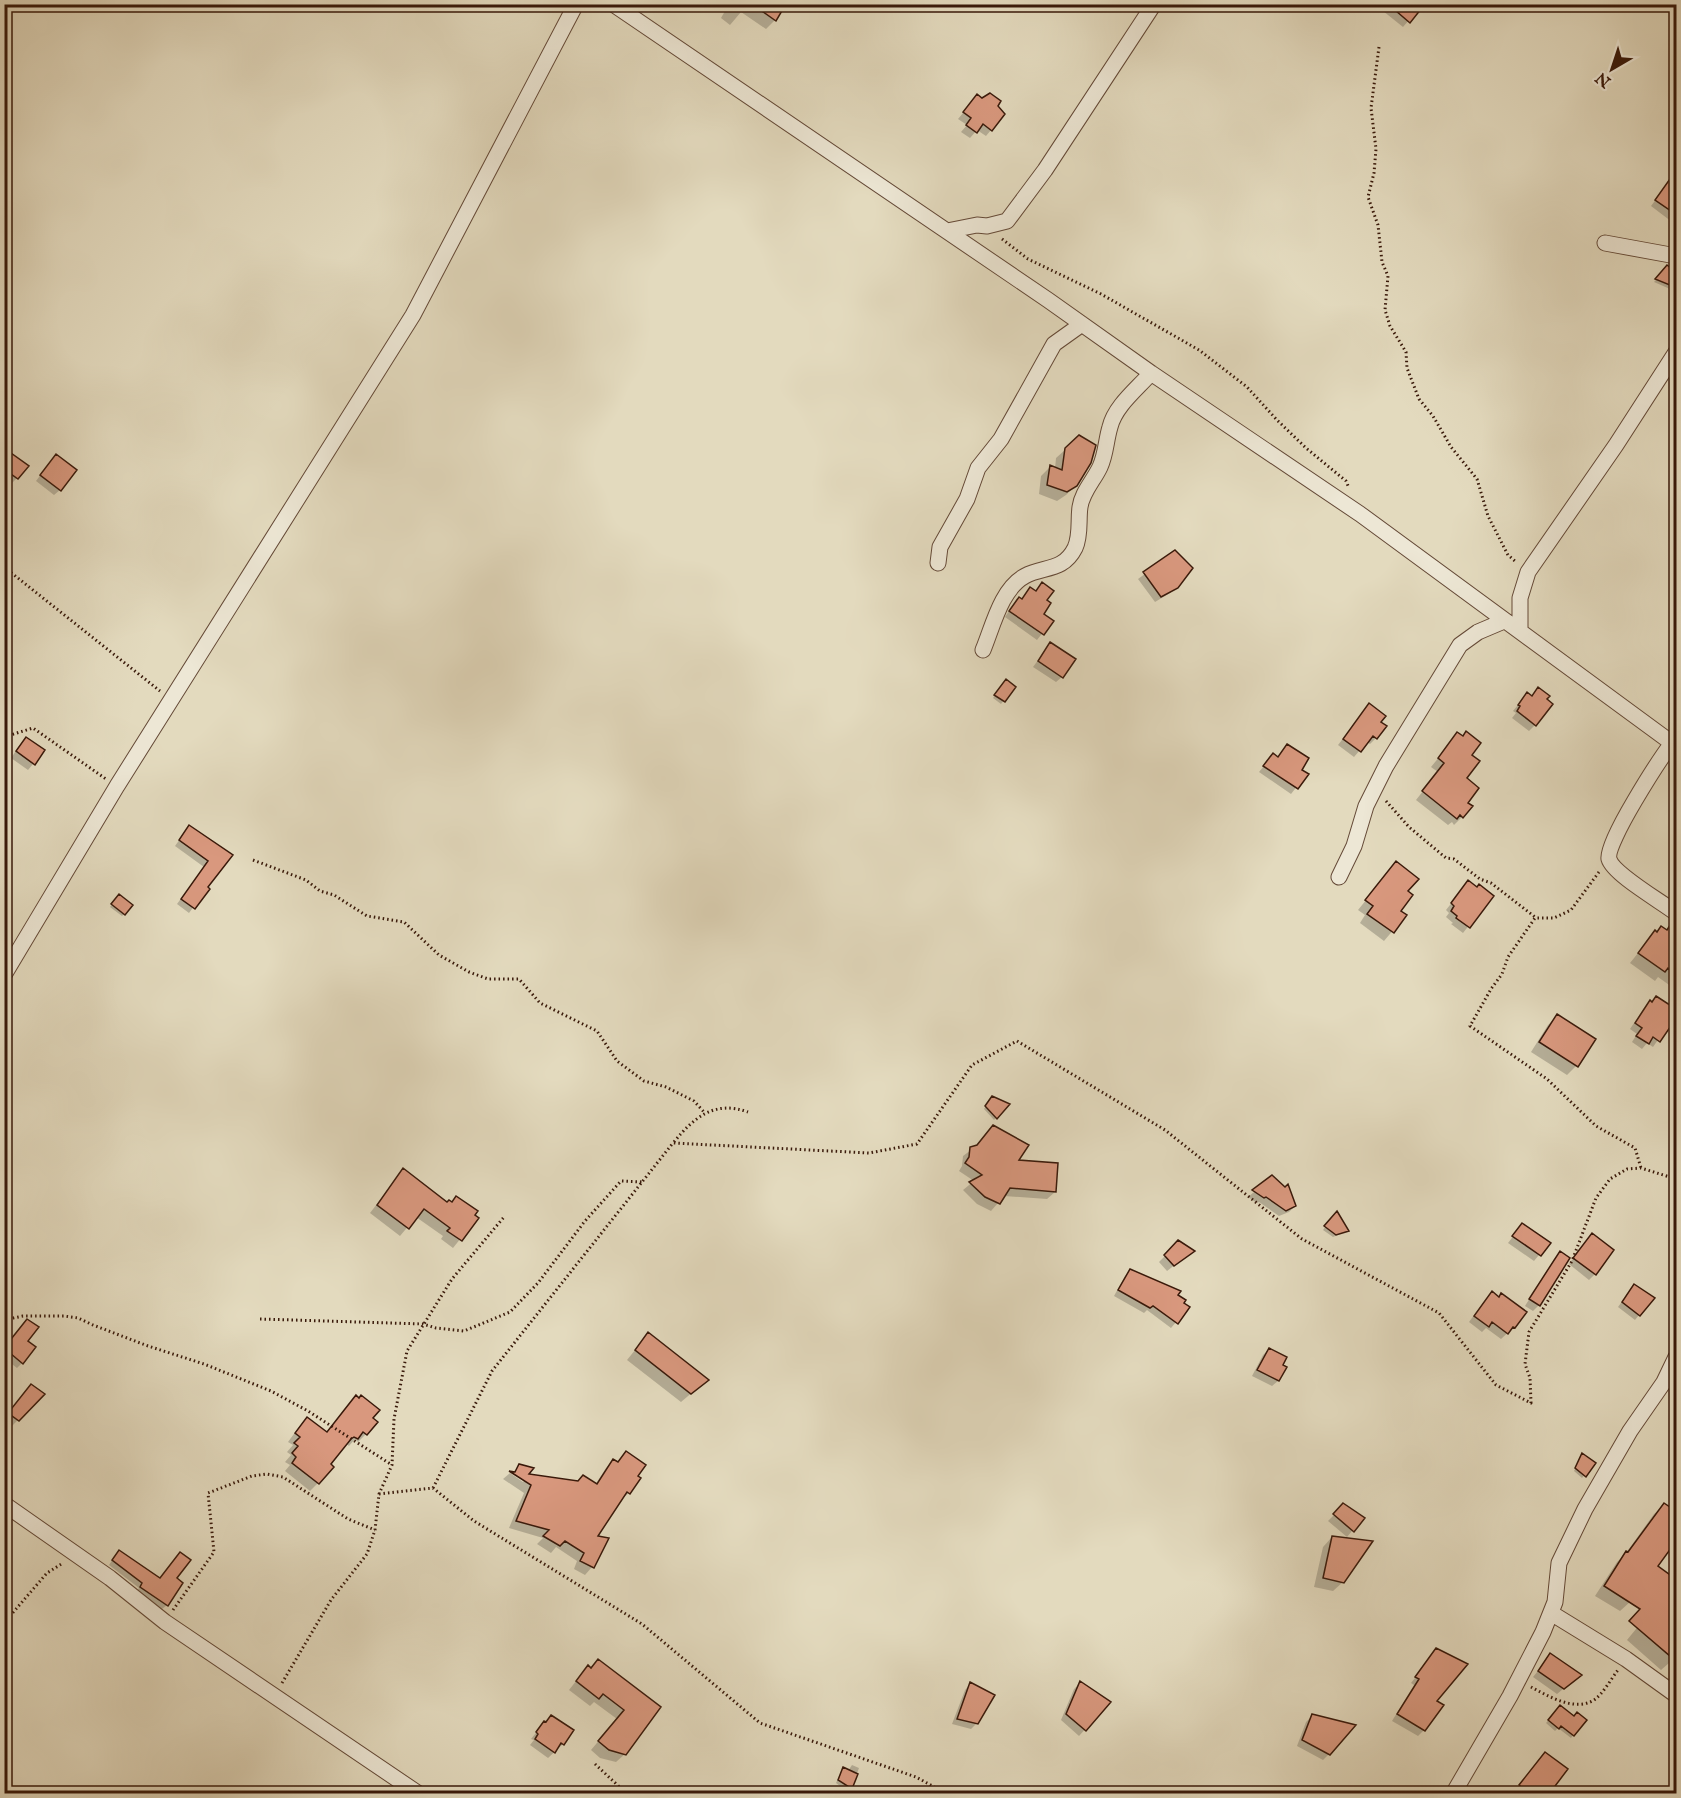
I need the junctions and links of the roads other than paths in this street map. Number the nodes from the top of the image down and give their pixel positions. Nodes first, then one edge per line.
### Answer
1 (576, 4) edge
2 (613, 4) edge
3 (1154, 4) edge
4 (947, 231) junction
5 (1605, 243) dead end
6 (1677, 256) edge
7 (1082, 324) junction
8 (1677, 352) edge
9 (1151, 374) junction
10 (938, 563) dead end
11 (1504, 621) junction
12 (1520, 632) junction
13 (983, 650) dead end
14 (1674, 744) edge
15 (1339, 877) dead end
16 (1677, 913) edge
17 (4, 975) edge
18 (1677, 1357) edge
19 (4, 1504) edge
20 (1551, 1613) junction
21 (1677, 1695) edge
22 (419, 1794) edge
23 (1453, 1794) edge

1 - 17 street
2 - 4 street
3 - 4 street
4 - 7 street
5 - 6 street
7 - 9 street
7 - 10 street
8 - 12 street
9 - 11 street
9 - 13 street
11 - 12 street
11 - 15 street
12 - 14 street
14 - 16 street
18 - 20 street
19 - 22 street
20 - 21 street
20 - 23 street

